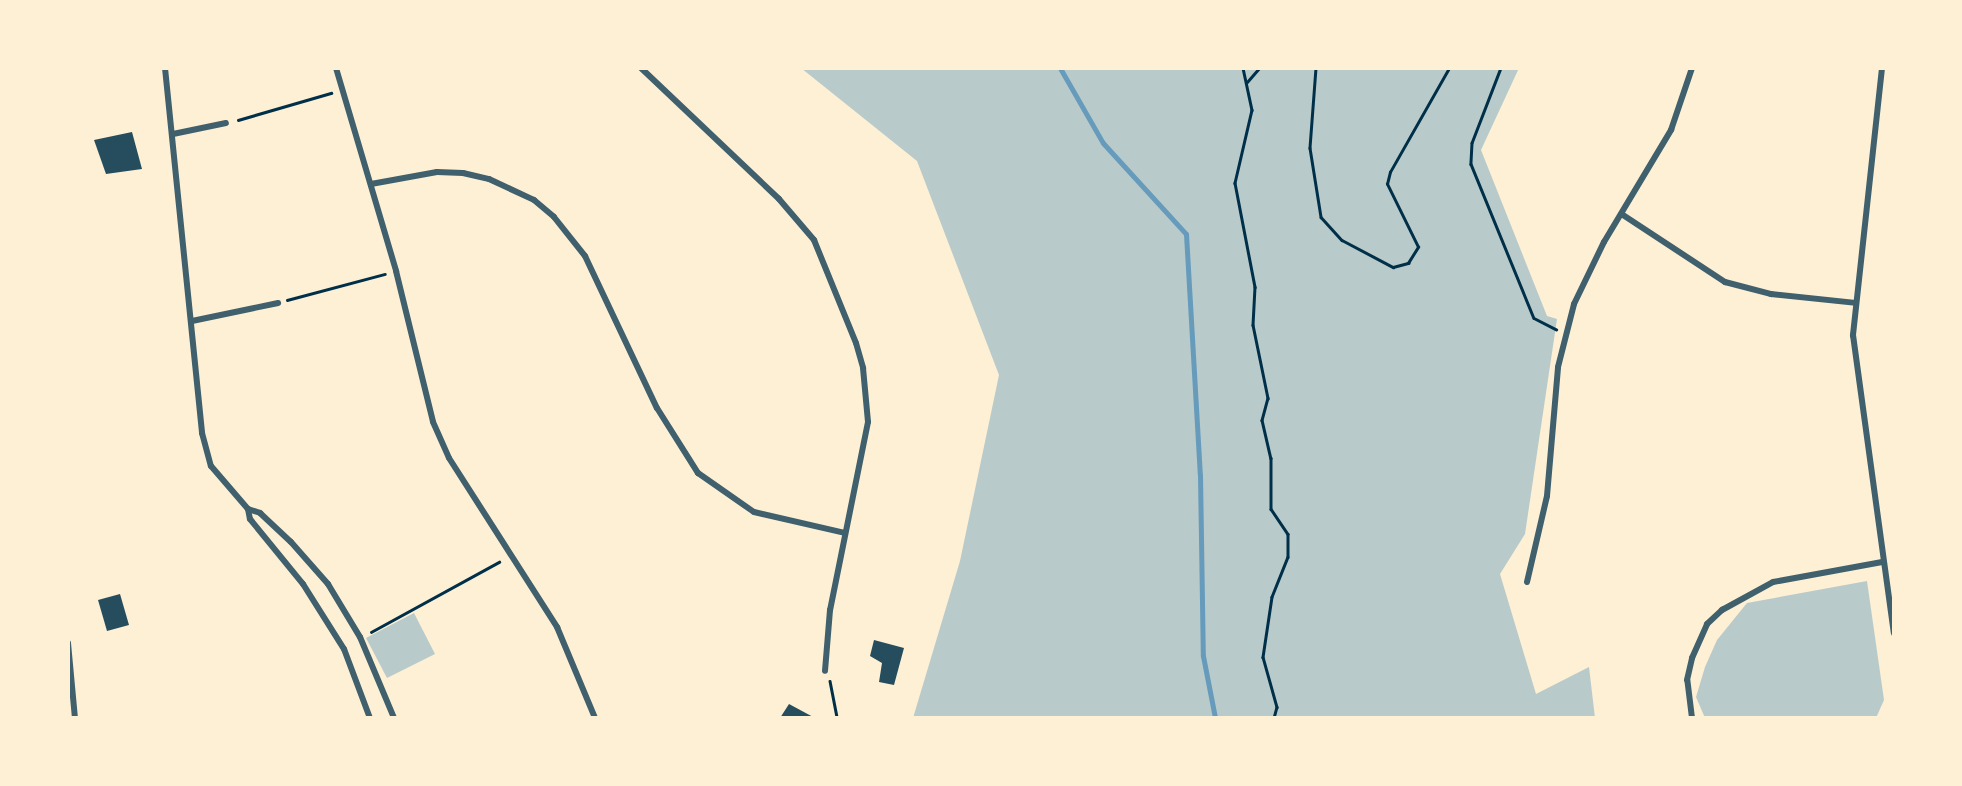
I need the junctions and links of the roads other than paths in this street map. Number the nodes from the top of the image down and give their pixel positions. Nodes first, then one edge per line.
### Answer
1 (165, 68) edge
2 (336, 68) edge
3 (641, 68) edge
4 (1692, 68) edge
5 (1882, 68) edge
6 (226, 123) road end
7 (173, 134) junction
8 (371, 184) junction
9 (1623, 214) junction
10 (278, 302) road end
11 (1856, 303) junction
12 (192, 321) junction
13 (248, 510) junction
14 (845, 533) junction
15 (1882, 562) junction
16 (1527, 582) dead end
17 (1894, 632) edge
18 (68, 643) edge
19 (825, 671) road end
20 (75, 718) edge
21 (370, 718) edge
22 (394, 718) edge
23 (595, 718) edge
24 (1692, 718) edge

1 - 7 street
2 - 8 street
3 - 14 street
4 - 9 street
5 - 11 street
6 - 7 street
7 - 12 street
8 - 14 street
8 - 23 street
9 - 11 street
9 - 16 street
10 - 12 street
11 - 15 street
12 - 13 street
13 - 21 street
13 - 22 street
14 - 19 street
15 - 17 street
15 - 24 street
18 - 20 street

